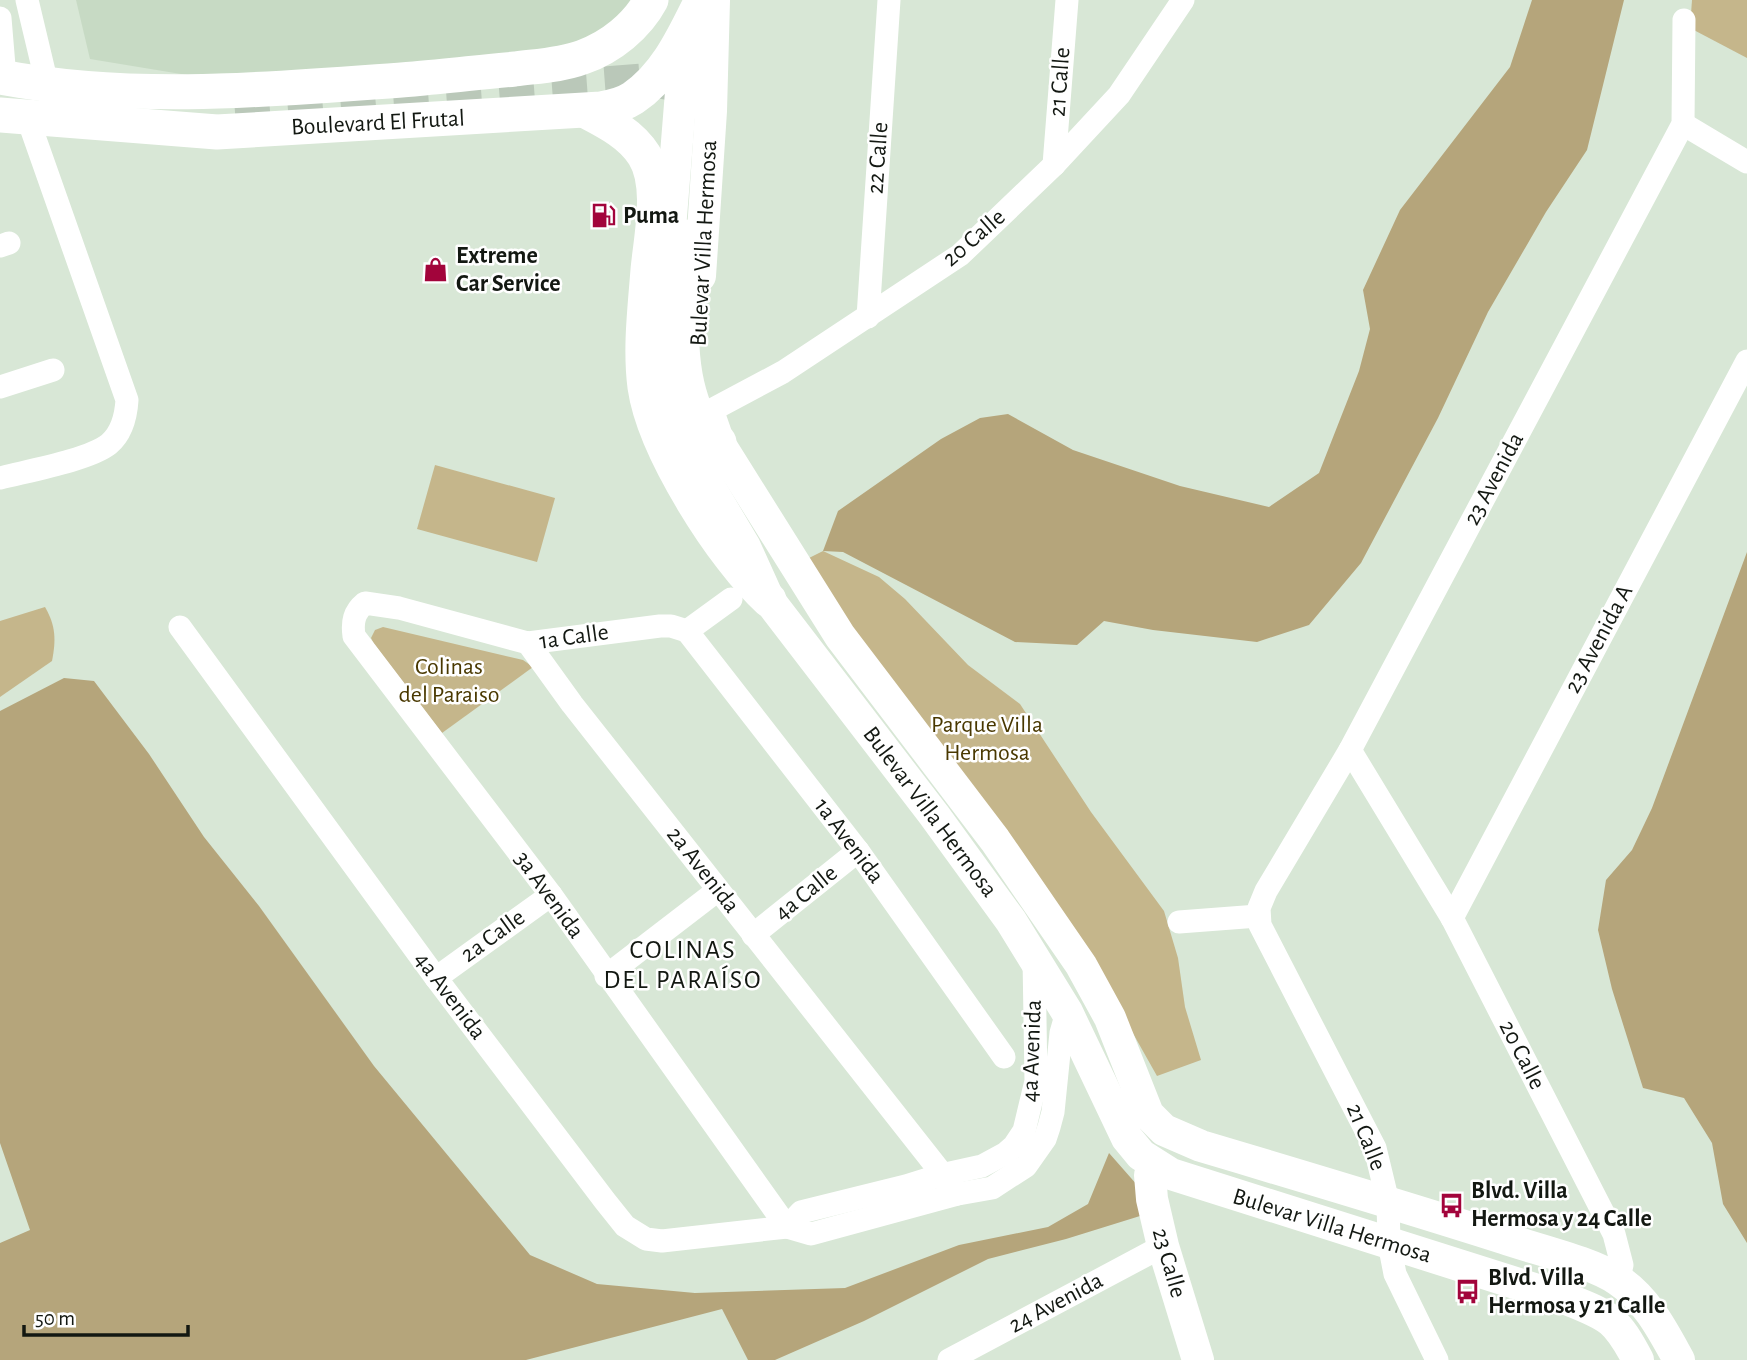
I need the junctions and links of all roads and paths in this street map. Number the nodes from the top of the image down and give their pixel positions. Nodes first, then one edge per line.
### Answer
1 (27, 0) edge
2 (651, 0) edge
3 (695, 0) edge
4 (889, 0) edge
5 (1067, 0) edge
6 (1183, 0) edge
7 (0, 18) edge
8 (1684, 20) dead end
9 (603, 48) junction
10 (2, 77) edge
11 (47, 84) junction
12 (137, 92) junction
13 (631, 100) junction
14 (586, 111) junction
15 (235, 112) tunnel mouth
16 (14, 117) edge
17 (1683, 124) junction
18 (1747, 162) edge
19 (1054, 165) junction
20 (686, 237) dead end
21 (868, 317) junction
22 (1747, 361) edge
23 (53, 370) dead end
24 (0, 387) edge
25 (713, 427) junction
26 (0, 478) edge
27 (766, 593) junction
28 (731, 599) dead end
29 (180, 627) dead end
30 (687, 631) junction
31 (354, 636) joint
32 (528, 643) junction
33 (1350, 750) junction
34 (858, 850) junction
35 (718, 890) junction
36 (551, 895) junction
37 (1452, 918) junction
38 (1259, 920) junction
39 (1179, 922) dead end
40 (753, 935) junction
41 (1034, 958) junction
42 (606, 976) junction
43 (436, 978) junction
44 (1067, 1012) junction
45 (1004, 1057) dead end
46 (1155, 1166) junction
47 (941, 1175) junction
48 (958, 1194) junction
49 (1388, 1202) junction
50 (787, 1227) junction
51 (1388, 1243) junction
52 (1163, 1246) junction
53 (1618, 1280) junction
54 (949, 1360) edge
55 (1198, 1360) edge
56 (1437, 1360) edge
57 (1638, 1360) edge
58 (1679, 1360) edge

1 - 11 street
2 - 9 main road, Boulevard El Frutal
3 - 13 main road, Boulevard El Frutal
3 - 25 main road, Bulevar Villa Hermosa
3 - 27 main road, Bulevar Villa Hermosa
4 - 21 street, 22 Calle
5 - 19 street, 21 Calle
6 - 19 street, 20 Calle
7 - 10 street
8 - 17 street, 23 Avenida
9 - 12 main road, Boulevard El Frutal
9 - 13 main road
10 - 11 main road, Boulevard El Frutal
11 - 12 main road, Boulevard El Frutal
12 - 15 main road
13 - 14 main road, Boulevard El Frutal
14 - 16 main road, Boulevard El Frutal
14 - 27 main road
16 - 26 street
17 - 18 street
17 - 33 street, 23 Avenida
19 - 21 street, 20 Calle
20 - 25 main road
21 - 25 street, 20 Calle
22 - 37 street, 23 Avenida A
23 - 24 street
25 - 49 main road, Bulevar Villa Hermosa
27 - 41 main road, Bulevar Villa Hermosa
28 - 30 street
29 - 43 street, 4a Avenida
30 - 32 street, 1a Calle
30 - 34 street, 1a Avenida
31 - 32 street, 1a Calle
31 - 36 street, 3a Avenida
32 - 35 street, 2a Avenida
33 - 37 street, 20 Calle
33 - 38 street, 23 Avenida
34 - 40 street, 4a Calle
34 - 45 street, 1a Avenida
35 - 40 street, 2a Avenida
35 - 42 street
36 - 42 street, 3a Avenida
36 - 43 street, 2a Calle
37 - 53 street, 20 Calle
38 - 39 street
38 - 49 street, 21 Calle
40 - 47 street, 2a Avenida
41 - 44 main road, Bulevar Villa Hermosa
41 - 47 street, 4a Avenida
42 - 50 street, 3a Avenida
43 - 50 street, 4a Avenida
44 - 46 main road, Bulevar Villa Hermosa
44 - 48 street, 4a Avenida
46 - 51 main road, Bulevar Villa Hermosa
46 - 52 main road, 23 Calle
47 - 48 street, 2a Avenida
47 - 50 street, 4a Avenida
48 - 50 street, 4a Avenida
49 - 51 street, 21 Calle
49 - 53 main road, Bulevar Villa Hermosa
51 - 56 street, 21 Calle
51 - 57 main road, Bulevar Villa Hermosa
52 - 54 street, 24 Avenida
52 - 55 main road, 23 Calle
53 - 58 main road

